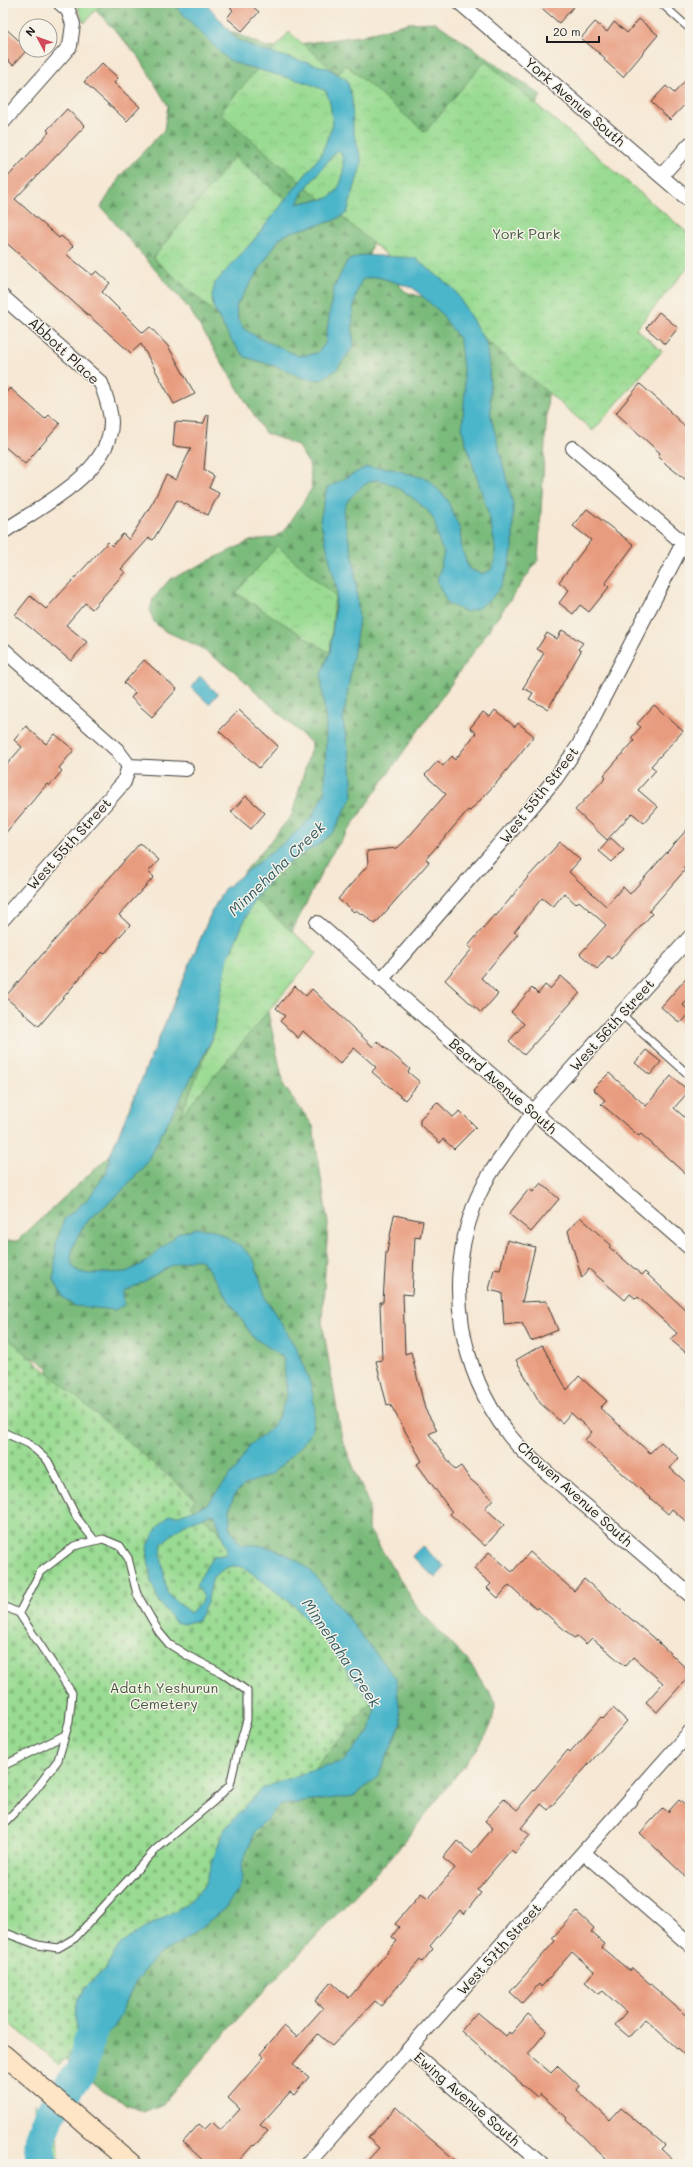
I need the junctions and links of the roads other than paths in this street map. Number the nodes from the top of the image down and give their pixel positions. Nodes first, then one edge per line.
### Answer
1 (60, 3) edge
2 (460, 3) edge
3 (661, 3) edge
4 (690, 29) edge
5 (3, 122) edge
6 (690, 144) edge
7 (661, 176) junction
8 (690, 201) edge
9 (3, 297) edge
10 (573, 448) dead end
11 (3, 532) edge
12 (687, 546) edge
13 (3, 649) edge
14 (129, 766) junction
15 (186, 769) dead end
16 (3, 919) edge
17 (317, 923) dead end
18 (690, 937) edge
19 (381, 980) junction
20 (621, 1014) junction
21 (690, 1076) edge
22 (533, 1112) junction
23 (690, 1248) edge
24 (3, 1432) edge
25 (95, 1541) junction
26 (690, 1595) edge
27 (3, 1606) edge
28 (19, 1613) junction
29 (690, 1732) edge
30 (65, 1735) junction
31 (3, 1766) edge
32 (3, 1824) edge
33 (584, 1853) junction
34 (3, 1932) edge
35 (690, 1945) edge
36 (410, 2050) junction
37 (3, 2054) edge
38 (132, 2164) edge
39 (307, 2164) edge
40 (542, 2164) edge

1 - 5 street
2 - 7 street, York Avenue South
3 - 4 lane
6 - 7 street
7 - 8 street, York Avenue South
9 - 11 street, Abbott Place
10 - 12 street
12 - 19 street, West 55th Street
13 - 14 street
14 - 15 street
14 - 16 street, West 55th Street
17 - 19 street, Beard Avenue South
18 - 20 street, West 56th Street
19 - 22 street, Beard Avenue South
20 - 21 lane
20 - 22 street, West 56th Street
22 - 23 street, Beard Avenue South
22 - 26 street, Chowen Avenue South
24 - 25 lane
25 - 28 lane
25 - 34 lane
27 - 28 lane
28 - 30 lane
29 - 33 street, West 57th Street
30 - 31 lane
30 - 32 lane
33 - 35 street
33 - 36 street, West 57th Street
36 - 39 street, West 57th Street
36 - 40 street, Ewing Avenue South
37 - 38 main road

